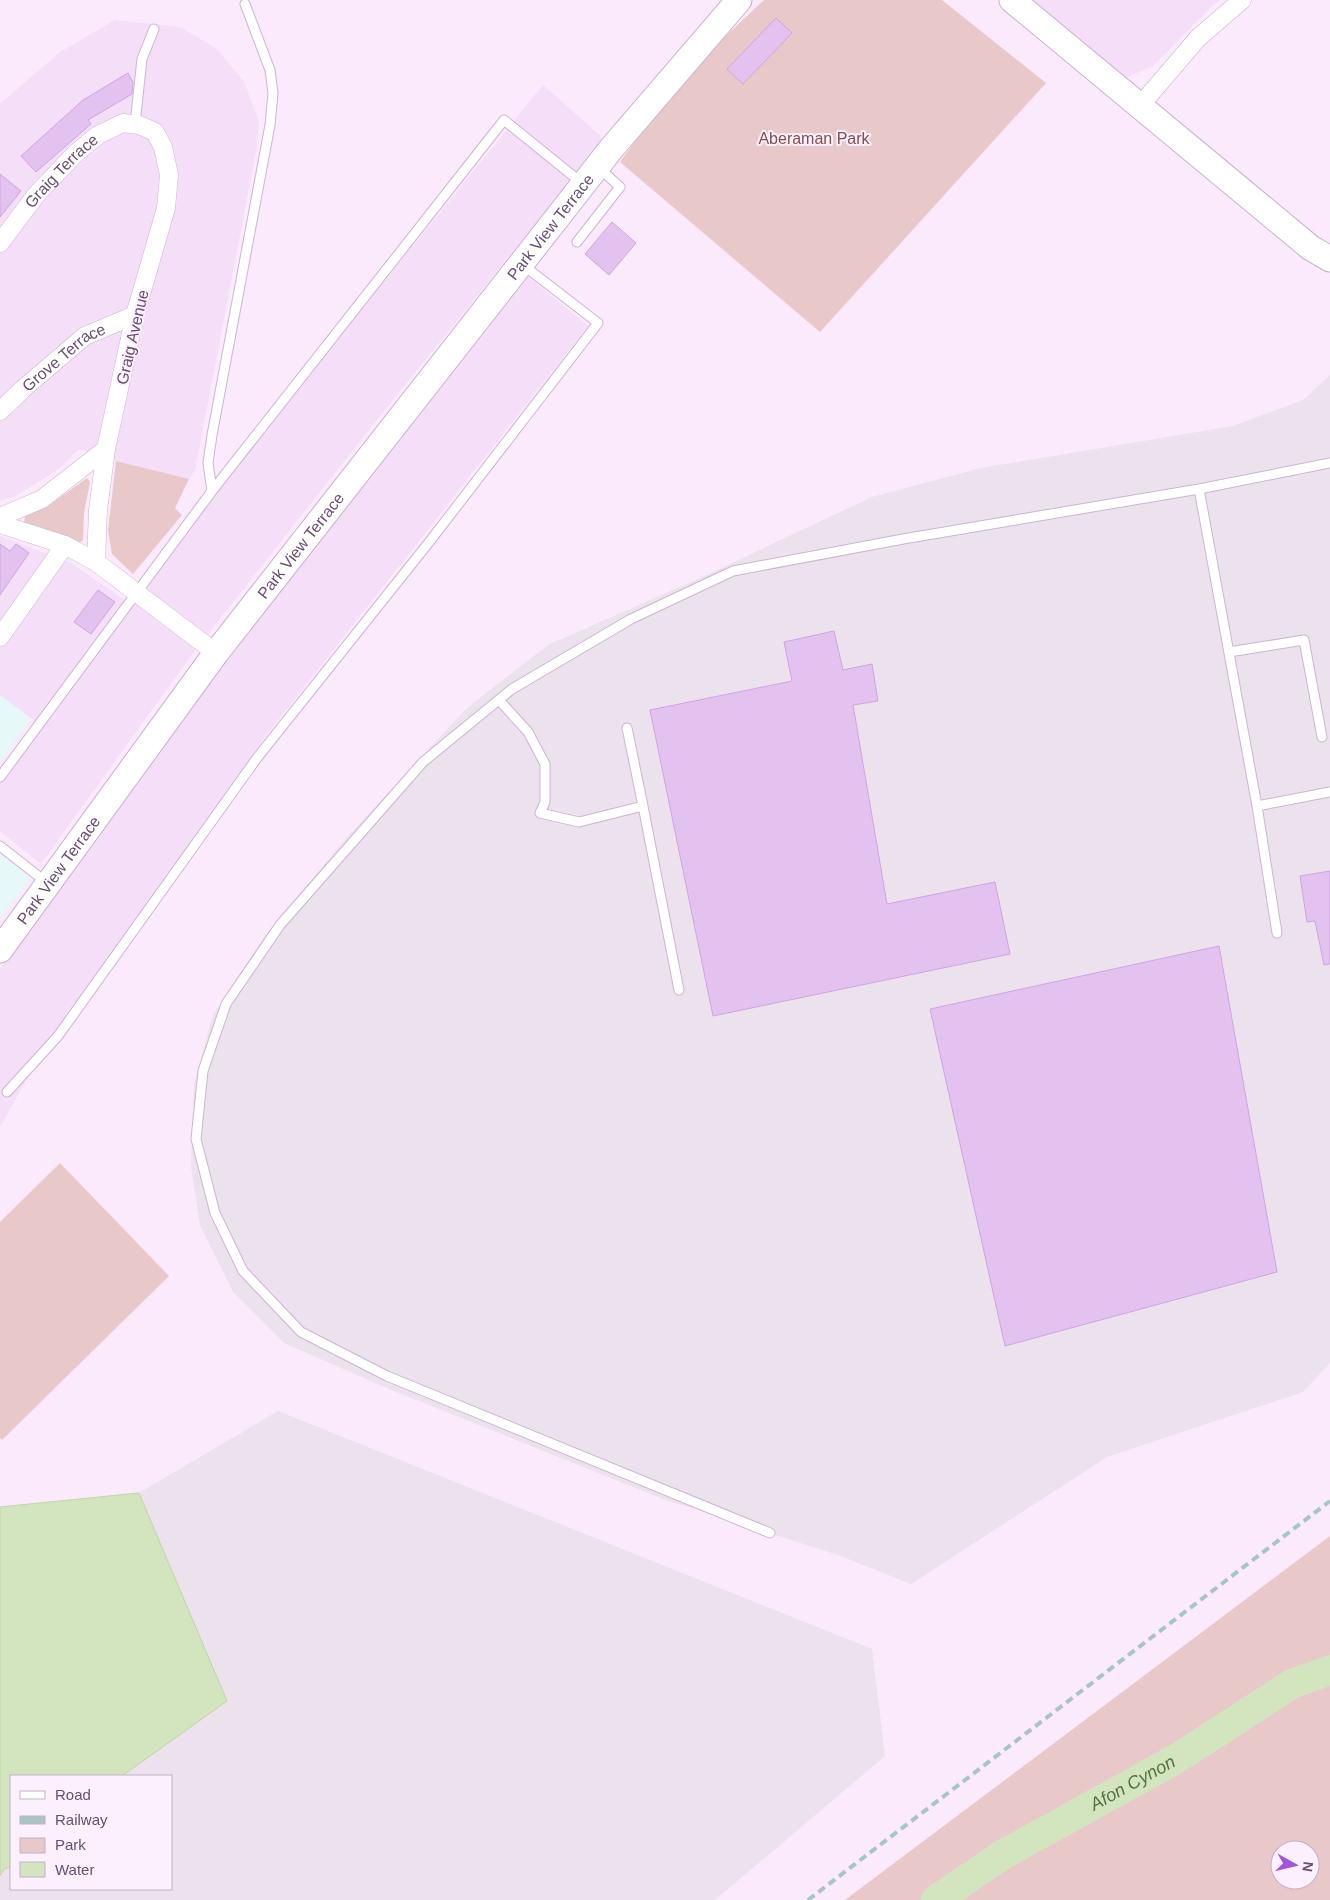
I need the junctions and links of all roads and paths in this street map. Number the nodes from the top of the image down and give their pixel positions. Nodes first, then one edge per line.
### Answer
1 (739, 0) edge
2 (1012, 0) edge
3 (1242, 0) edge
4 (245, 4) dead end
5 (154, 29) dead end
6 (1139, 107) junction
7 (137, 125) junction
8 (597, 166) junction
9 (577, 242) dead end
10 (0, 244) edge
11 (1330, 259) edge
12 (521, 263) junction
13 (135, 316) junction
14 (0, 412) edge
15 (106, 449) junction
16 (1330, 463) edge
17 (1198, 489) junction
18 (212, 491) junction
19 (0, 517) edge
20 (0, 524) edge
21 (65, 545) junction
22 (96, 562) junction
23 (136, 594) junction
24 (0, 637) edge
25 (1228, 652) junction
26 (216, 653) junction
27 (499, 700) junction
28 (627, 728) dead end
29 (1322, 737) dead end
30 (0, 776) edge
31 (1330, 792) edge
32 (643, 806) junction
33 (1257, 806) junction
34 (0, 846) edge
35 (48, 884) junction
36 (1277, 933) dead end
37 (0, 950) edge
38 (679, 990) dead end
39 (7, 1092) dead end
40 (770, 1533) dead end

1 - 8 main road, Park View Terrace
2 - 6 main road
3 - 6 street
4 - 18 lane
5 - 7 lane
6 - 11 main road
7 - 10 street, Graig Terrace
7 - 13 street, Graig Avenue
8 - 9 lane
8 - 12 main road, Park View Terrace
8 - 18 lane
12 - 26 main road, Park View Terrace
12 - 39 lane
13 - 14 street, Grove Terrace
13 - 15 street, Graig Avenue
15 - 19 street
15 - 22 street, Graig Avenue
16 - 17 lane
17 - 25 lane
17 - 27 lane
18 - 23 lane
20 - 21 street
21 - 22 street
21 - 24 street
22 - 23 street
23 - 26 street
23 - 30 lane
25 - 29 lane
25 - 33 lane
26 - 35 main road, Park View Terrace
27 - 32 lane
27 - 40 lane
28 - 32 lane
31 - 33 lane
32 - 38 lane
33 - 36 lane
34 - 35 lane
35 - 37 main road, Park View Terrace

